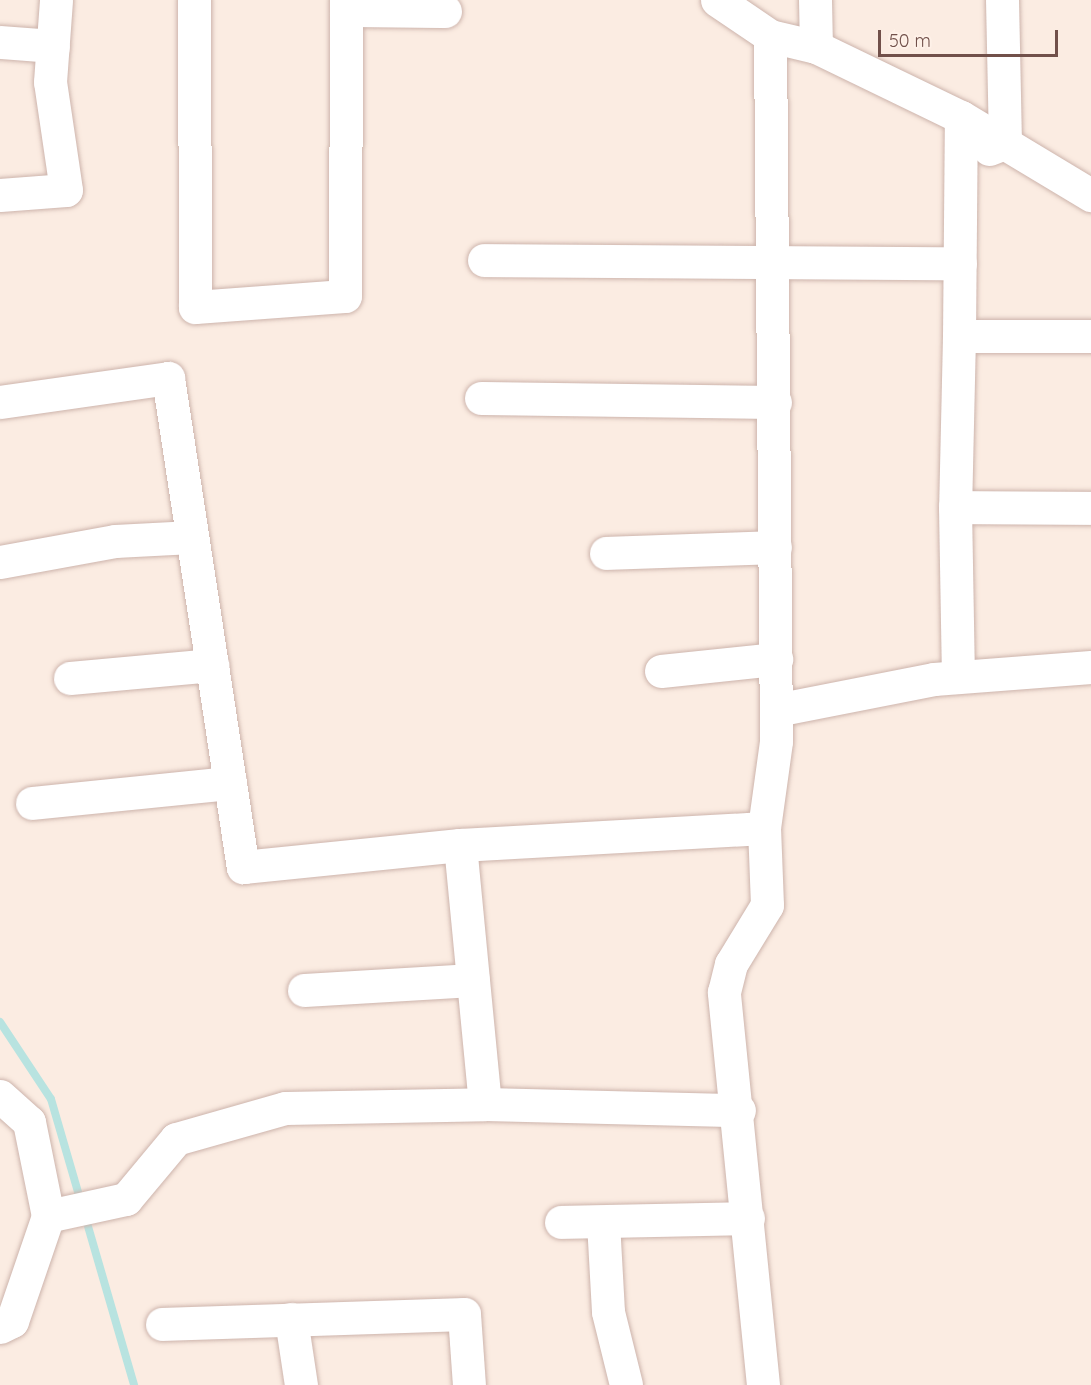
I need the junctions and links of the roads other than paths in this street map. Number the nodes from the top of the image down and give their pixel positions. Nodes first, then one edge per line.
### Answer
1 (56, 0) edge
2 (194, 0) edge
3 (717, 0) edge
4 (1002, 0) edge
5 (346, 5) edge
6 (815, 6) edge
7 (445, 11) dead end
8 (794, 41) junction
9 (0, 42) edge
10 (53, 46) junction
11 (961, 117) junction
12 (1005, 143) junction
13 (960, 161) junction
14 (0, 195) edge
15 (1091, 195) edge
16 (774, 259) junction
17 (484, 260) dead end
18 (960, 263) junction
19 (959, 336) junction
20 (1091, 336) edge
21 (480, 398) dead end
22 (0, 402) edge
23 (775, 402) junction
24 (955, 507) junction
25 (1091, 508) edge
26 (192, 537) junction
27 (775, 547) junction
28 (606, 553) dead end
29 (0, 562) edge
30 (776, 659) junction
31 (212, 665) junction
32 (1091, 667) edge
33 (661, 671) dead end
34 (958, 677) junction
35 (70, 678) dead end
36 (776, 710) junction
37 (230, 783) junction
38 (32, 803) dead end
39 (764, 828) junction
40 (460, 845) junction
41 (473, 980) junction
42 (304, 990) dead end
43 (0, 1096) edge
44 (485, 1104) junction
45 (739, 1110) junction
46 (57, 1214) junction
47 (748, 1218) junction
48 (561, 1222) dead end
49 (603, 1222) junction
50 (291, 1319) junction
51 (162, 1324) dead end
52 (0, 1327) edge
53 (301, 1385) edge
54 (469, 1385) edge
55 (626, 1385) edge
56 (763, 1385) edge

1 - 10 street
2 - 5 street
3 - 8 street
4 - 12 street
5 - 7 street
6 - 8 street
8 - 11 street
8 - 16 street
9 - 10 street
10 - 14 street
11 - 12 street
11 - 13 street
12 - 13 street
12 - 15 street
13 - 18 street
16 - 17 street
16 - 18 street
16 - 23 street
18 - 19 street
19 - 20 street
19 - 24 street
21 - 23 street
22 - 26 street
23 - 27 street
24 - 25 street
24 - 34 street
26 - 29 street
26 - 31 street
27 - 28 street
27 - 30 street
30 - 33 street
30 - 36 street
31 - 35 street
31 - 37 street
32 - 34 street
34 - 36 street
36 - 39 street
37 - 38 street
37 - 40 street
39 - 40 street
39 - 45 street
40 - 41 street
41 - 42 street
41 - 44 street
43 - 46 street
44 - 45 street
44 - 46 street
45 - 47 street
46 - 52 street
47 - 49 street
47 - 56 street
48 - 49 street
49 - 55 street
50 - 51 street
50 - 53 street
50 - 54 street

